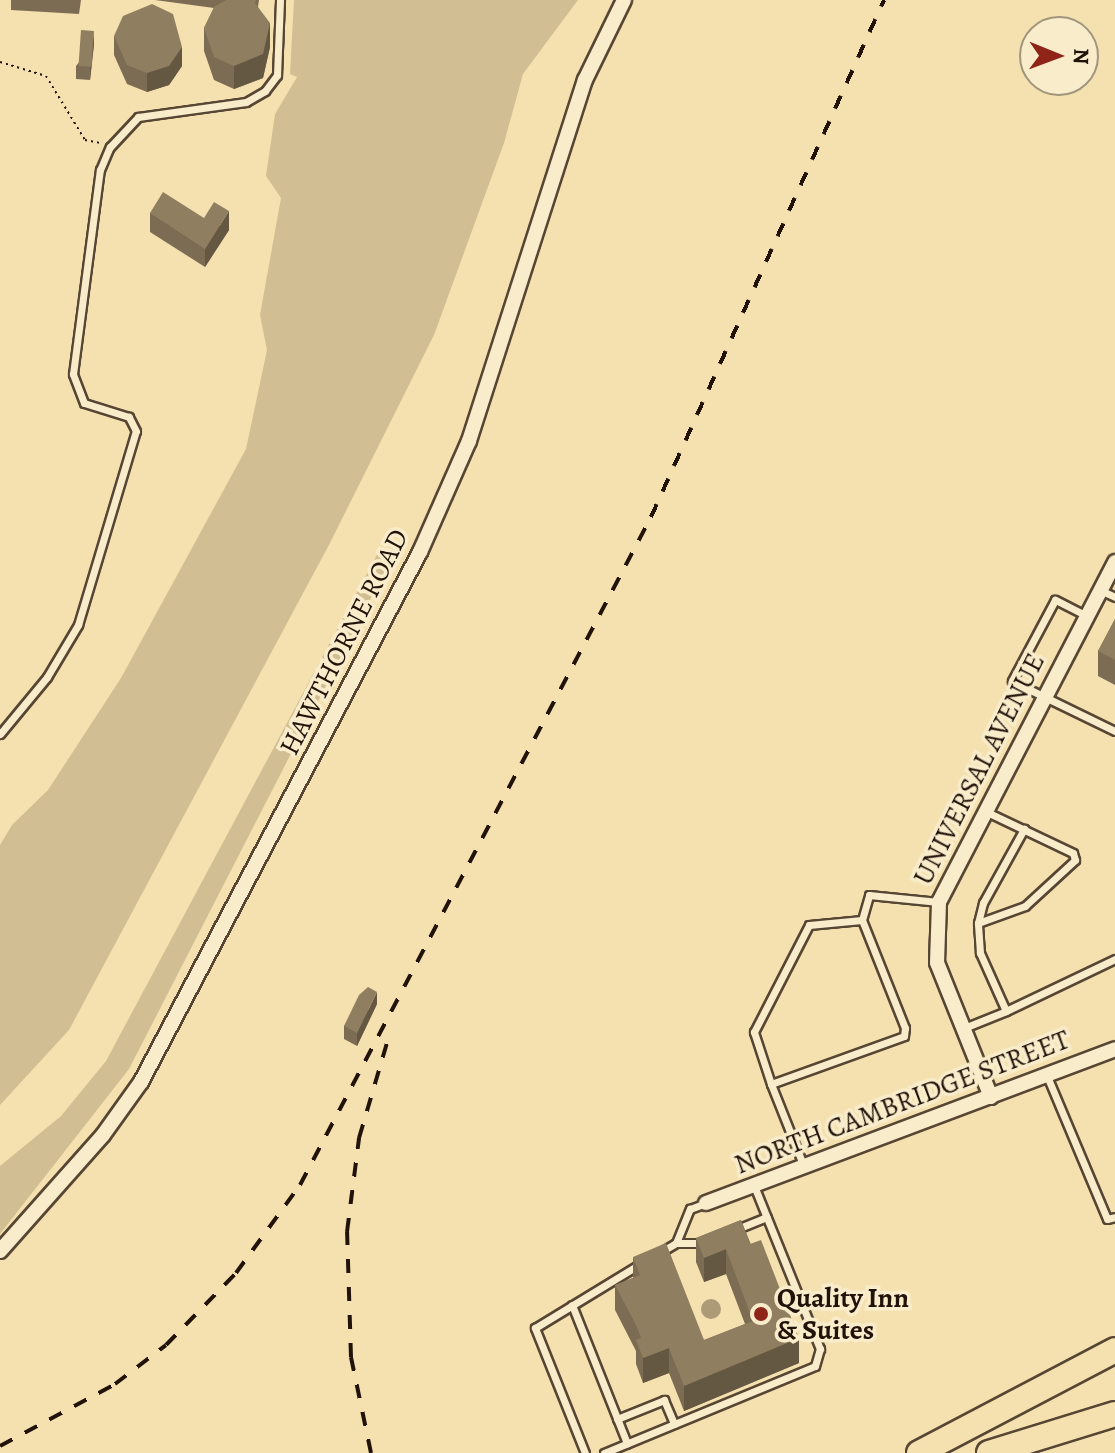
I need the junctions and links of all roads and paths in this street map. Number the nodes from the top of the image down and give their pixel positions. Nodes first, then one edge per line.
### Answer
1 (280, 0) edge
2 (624, 0) edge
3 (0, 62) edge
4 (110, 147) junction
5 (1115, 562) edge
6 (1100, 590) junction
7 (1115, 597) edge
8 (1087, 616) junction
9 (1045, 697) junction
10 (1115, 731) edge
11 (0, 734) edge
12 (985, 811) junction
13 (1024, 829) junction
14 (939, 902) junction
15 (862, 920) junction
16 (978, 923) junction
17 (1115, 959) edge
18 (1006, 1011) junction
19 (963, 1028) junction
20 (1115, 1049) edge
21 (1047, 1076) junction
22 (771, 1084) junction
23 (991, 1097) junction
24 (804, 1167) junction
25 (754, 1186) junction
26 (706, 1203) joint
27 (767, 1217) junction
28 (1115, 1217) edge
29 (724, 1234) edge
30 (676, 1243) junction
31 (702, 1243) edge
32 (0, 1251) edge
33 (572, 1305) junction
34 (1115, 1350) edge
35 (1115, 1414) edge
36 (617, 1419) junction
37 (674, 1424) junction
38 (627, 1443) junction
39 (585, 1453) edge
40 (604, 1453) edge
41 (919, 1453) edge
42 (989, 1453) edge

1 - 4 lane
2 - 32 street, HAWTHORNE ROAD
3 - 4 path
4 - 11 lane
5 - 6 street, UNIVERSAL AVENUE
6 - 7 lane
6 - 8 street, UNIVERSAL AVENUE
8 - 9 street, UNIVERSAL AVENUE
8 - 9 lane
9 - 10 lane
9 - 12 street, UNIVERSAL AVENUE
12 - 13 lane
12 - 14 street, UNIVERSAL AVENUE
13 - 16 lane
13 - 16 lane
14 - 15 lane
14 - 19 street, UNIVERSAL AVENUE
15 - 22 lane
15 - 22 lane
16 - 18 lane
17 - 18 lane
18 - 19 lane
19 - 23 street, UNIVERSAL AVENUE
20 - 21 street, NORTH CAMBRIDGE STREET
21 - 23 street, NORTH CAMBRIDGE STREET
21 - 28 lane
22 - 24 lane
23 - 24 street, NORTH CAMBRIDGE STREET
24 - 25 street, NORTH CAMBRIDGE STREET
25 - 26 street, NORTH CAMBRIDGE STREET
25 - 27 lane
26 - 30 lane
27 - 29 lane
27 - 37 lane
30 - 31 lane
30 - 33 lane
33 - 36 lane
33 - 39 lane
34 - 41 highway
35 - 42 highway
36 - 37 lane
36 - 38 lane
37 - 38 lane
38 - 40 lane

